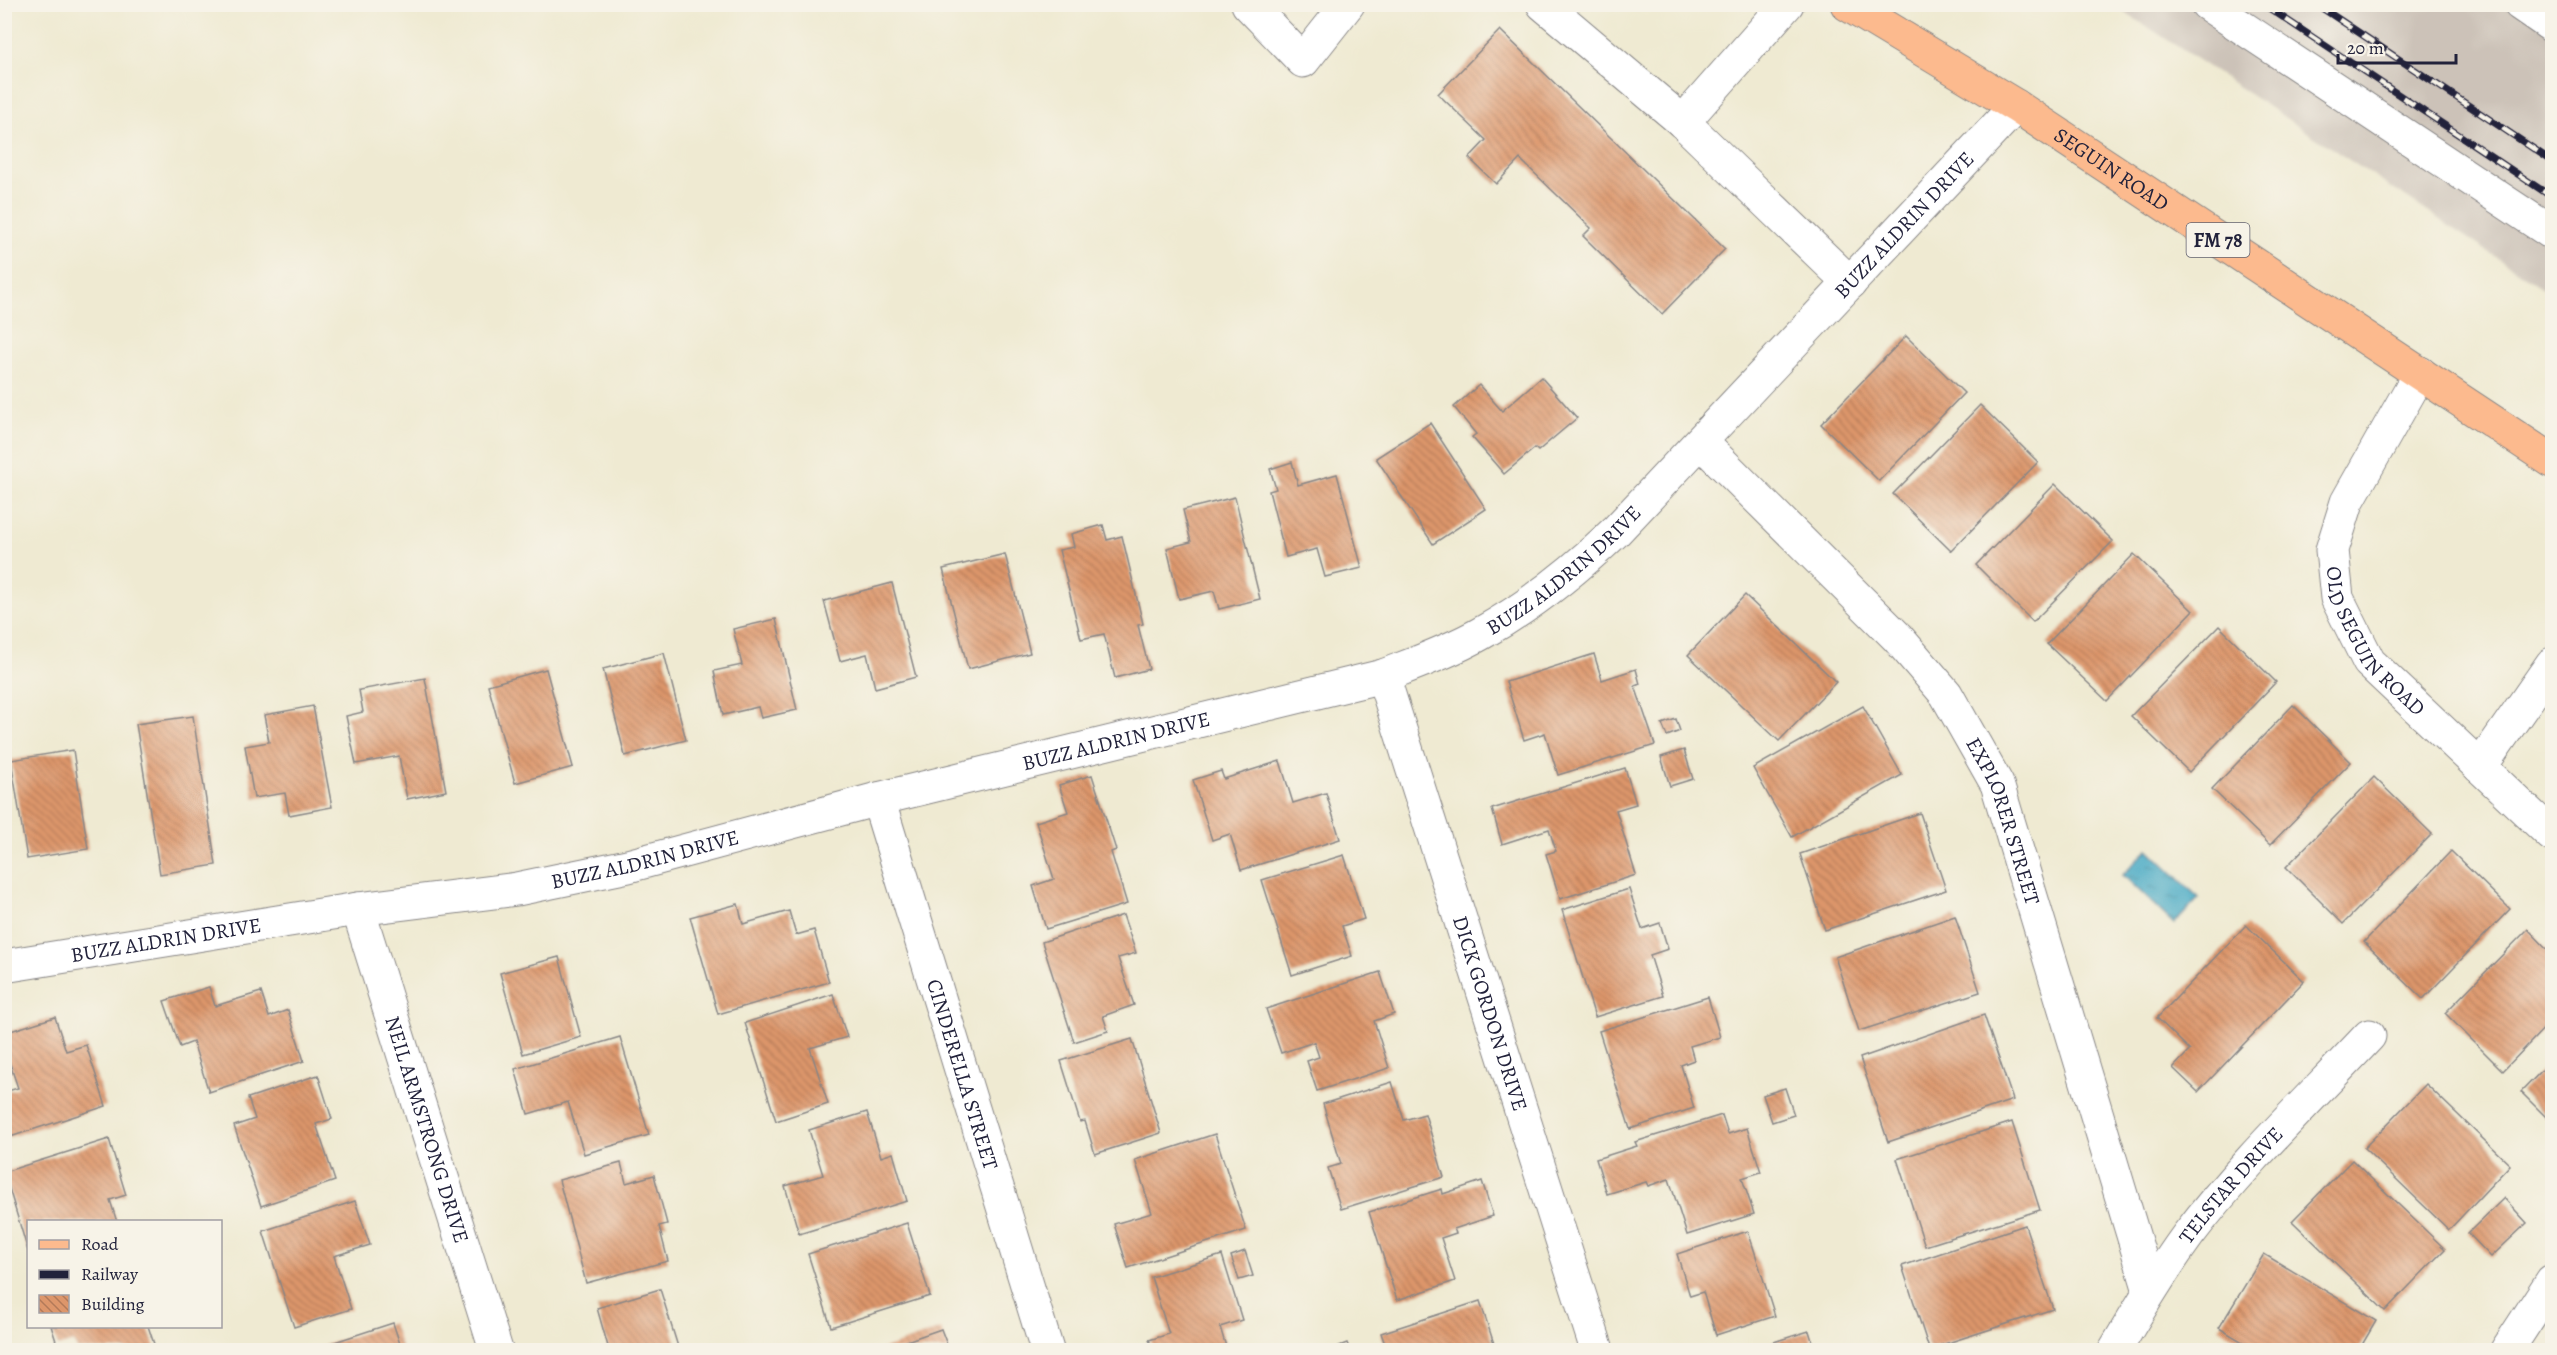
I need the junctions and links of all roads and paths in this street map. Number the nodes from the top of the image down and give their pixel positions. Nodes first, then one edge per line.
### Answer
1 (1248, 4) edge
2 (1348, 4) edge
3 (1542, 4) edge
4 (1787, 4) edge
5 (1847, 4) edge
6 (2207, 4) edge
7 (2520, 4) edge
8 (2553, 26) edge
9 (2016, 106) junction
10 (1683, 122) junction
11 (2553, 233) edge
12 (1850, 283) junction
13 (2420, 373) junction
14 (1701, 442) junction
15 (2553, 461) edge
16 (2553, 664) edge
17 (1383, 676) junction
18 (2480, 767) junction
19 (878, 799) junction
20 (2553, 835) edge
21 (358, 909) junction
22 (4, 966) edge
23 (2369, 1036) dead end
24 (2553, 1281) edge
25 (2150, 1291) junction
26 (496, 1350) edge
27 (1047, 1350) edge
28 (1597, 1350) edge
29 (2115, 1350) edge
30 (2507, 1350) edge

1 - 2 street
3 - 10 street
4 - 10 street
5 - 9 main road, SEGUIN ROAD / FM 78
6 - 11 street
7 - 8 street
9 - 12 street, BUZZ ALDRIN DRIVE
9 - 13 main road, SEGUIN ROAD / FM 78
10 - 12 street
12 - 14 street, BUZZ ALDRIN DRIVE
13 - 15 main road, SEGUIN ROAD / FM 78
13 - 18 street, OLD SEGUIN ROAD
14 - 17 street, BUZZ ALDRIN DRIVE
14 - 25 street, EXPLORER STREET
16 - 18 street
17 - 19 street, BUZZ ALDRIN DRIVE
17 - 28 street, DICK GORDON DRIVE
18 - 20 street, OLD SEGUIN ROAD
19 - 21 street, BUZZ ALDRIN DRIVE
19 - 27 street, CINDERELLA STREET
21 - 22 street, BUZZ ALDRIN DRIVE
21 - 26 street, NEIL ARMSTRONG DRIVE
23 - 25 street, TELSTAR DRIVE
24 - 30 street
25 - 29 street, TELSTAR DRIVE

